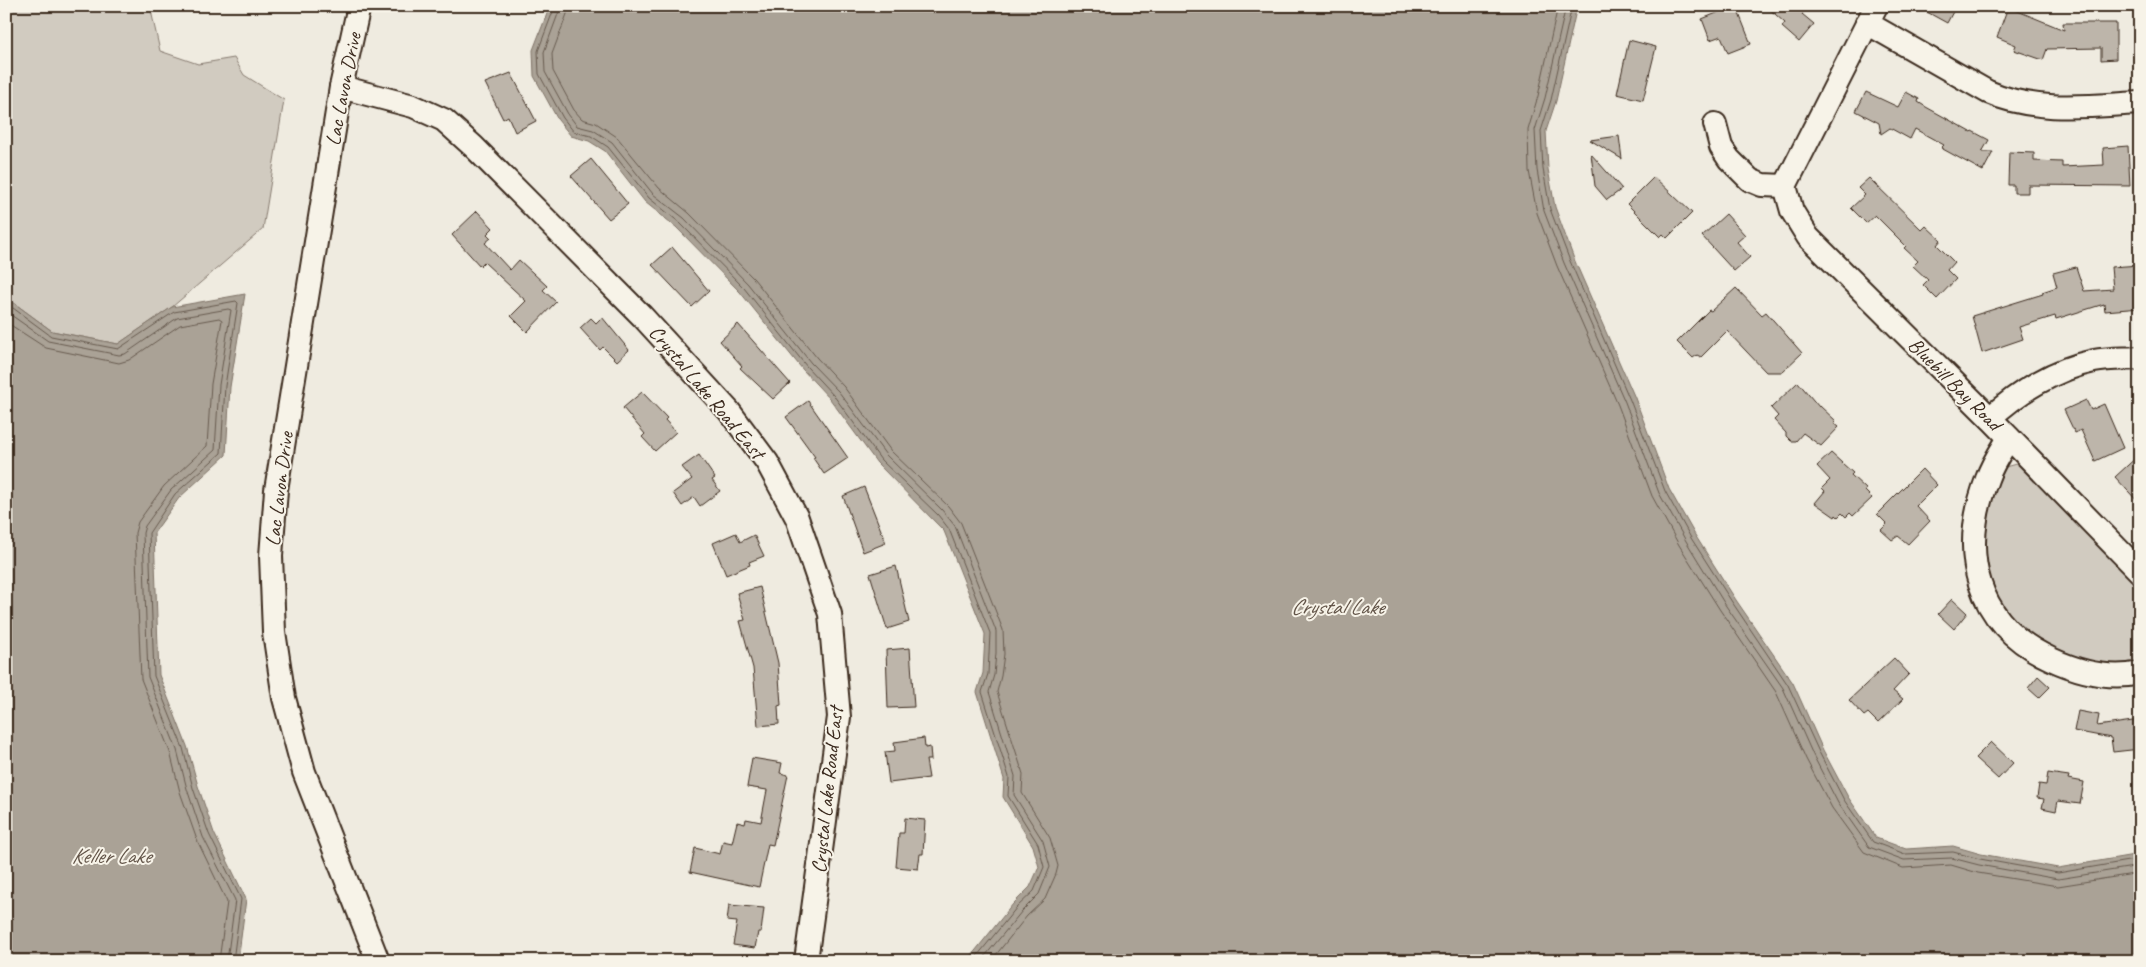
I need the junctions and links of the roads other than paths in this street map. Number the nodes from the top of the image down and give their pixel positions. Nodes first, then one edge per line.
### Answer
1 (359, 6) edge
2 (1872, 15) edge
3 (341, 87) junction
4 (2140, 103) edge
5 (1716, 124) dead end
6 (1785, 186) junction
7 (2140, 358) edge
8 (1990, 418) junction
9 (2009, 438) junction
10 (2140, 572) edge
11 (2140, 673) edge
12 (378, 961) edge
13 (806, 961) edge

1 - 3 street, Lac Lavon Drive
2 - 4 street
2 - 6 street
3 - 12 street, Lac Lavon Drive
3 - 13 street, Crystal Lake Road East
5 - 6 street
6 - 8 street, Bluebill Bay Road
7 - 8 street
8 - 9 street, Bluebill Bay Road
9 - 10 street, Bluebill Bay Road
9 - 11 street

